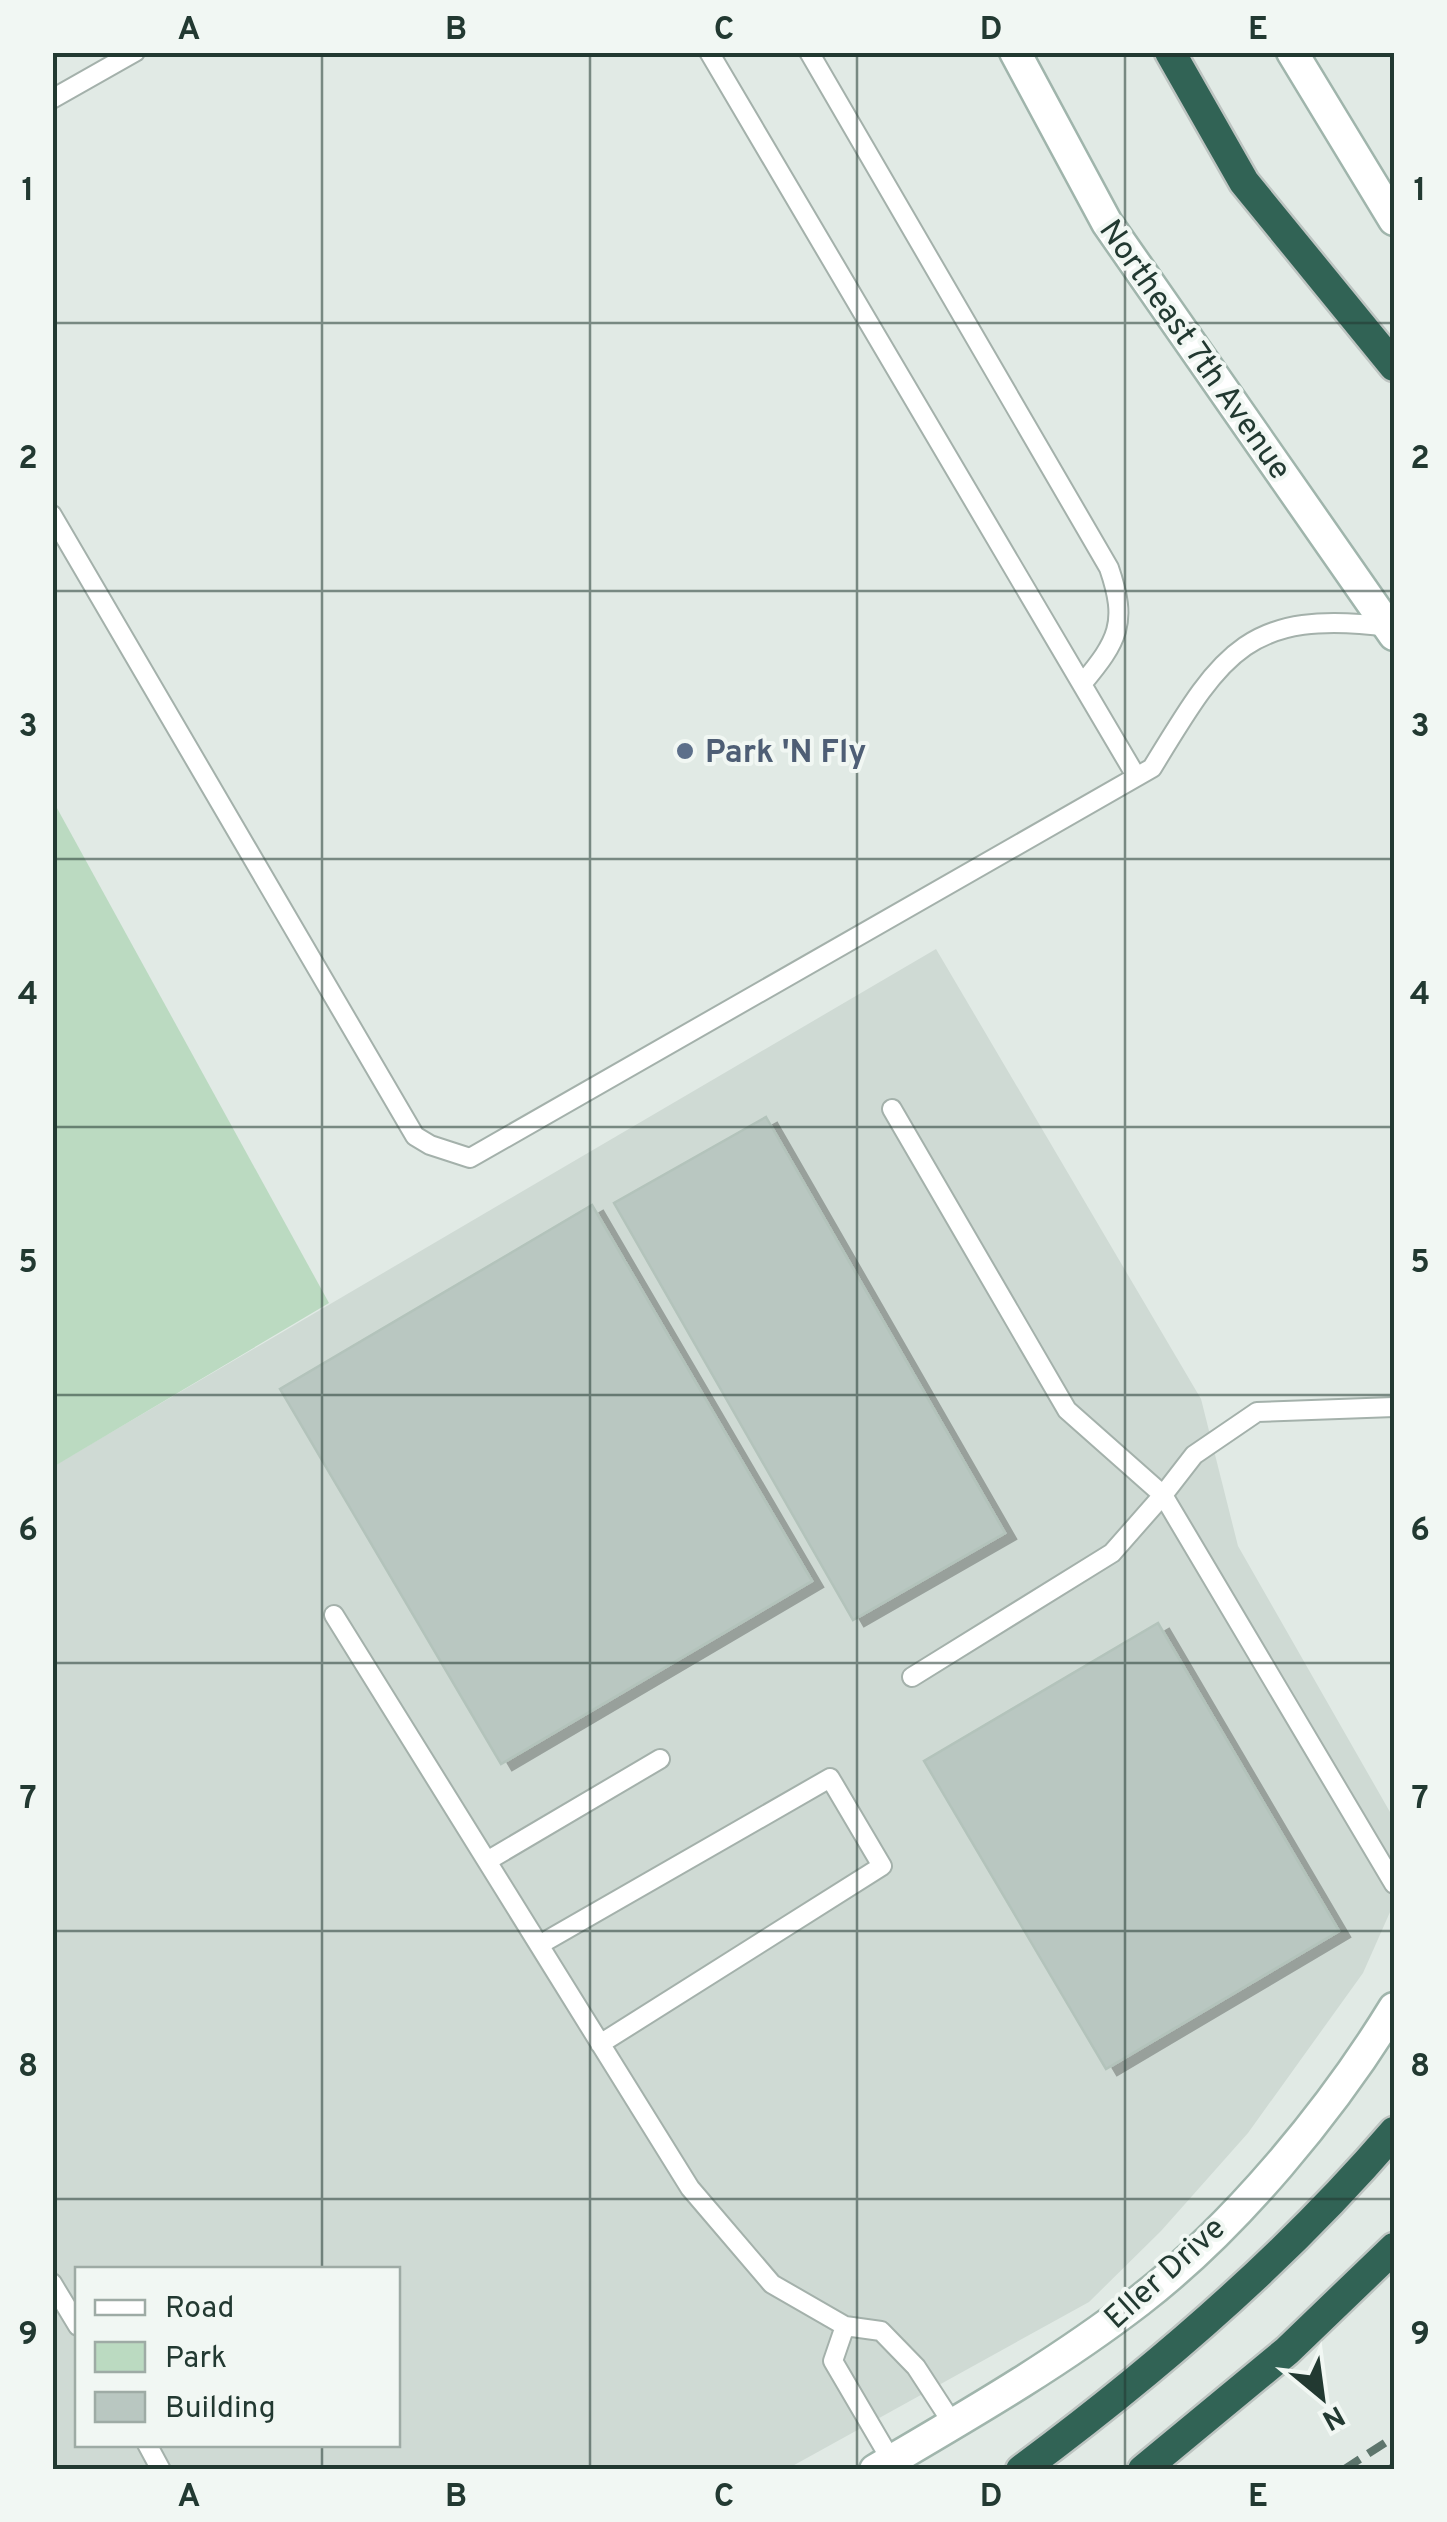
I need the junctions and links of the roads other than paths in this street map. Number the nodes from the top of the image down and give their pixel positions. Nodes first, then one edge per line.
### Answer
1 (134, 52) edge
2 (710, 52) edge
3 (809, 52) edge
4 (1015, 52) edge
5 (1170, 52) edge
6 (1292, 52) edge
7 (52, 99) edge
8 (1394, 220) edge
9 (1394, 366) edge
10 (52, 515) edge
11 (1392, 631) edge
12 (1082, 684) junction
13 (1136, 776) junction
14 (892, 1109) dead end
15 (1394, 1407) edge
16 (1162, 1495) junction
17 (334, 1615) dead end
18 (912, 1677) dead end
19 (660, 1759) dead end
20 (488, 1862) junction
21 (1394, 1884) edge
22 (539, 1945) junction
23 (1394, 2008) edge
24 (600, 2044) junction
25 (1394, 2132) edge
26 (1394, 2248) edge
27 (52, 2283) edge
28 (75, 2321) edge
29 (844, 2326) junction
30 (953, 2424) junction
31 (149, 2447) edge
32 (883, 2465) edge
33 (161, 2470) edge
34 (1021, 2470) edge
35 (1143, 2470) edge

1 - 7 lane
2 - 12 lane
3 - 12 lane
4 - 11 street, Northeast 7th Avenue
5 - 9 highway
6 - 8 street
10 - 13 lane
11 - 13 lane
12 - 13 lane
14 - 16 lane
15 - 16 lane
16 - 18 lane
16 - 21 lane
17 - 20 lane
19 - 20 lane
20 - 22 lane
22 - 24 lane
22 - 24 lane
23 - 30 street, Eller Drive
24 - 29 lane
25 - 34 highway
26 - 35 highway
27 - 28 lane
29 - 30 lane
29 - 32 lane
30 - 32 street, Eller Drive
31 - 33 lane

